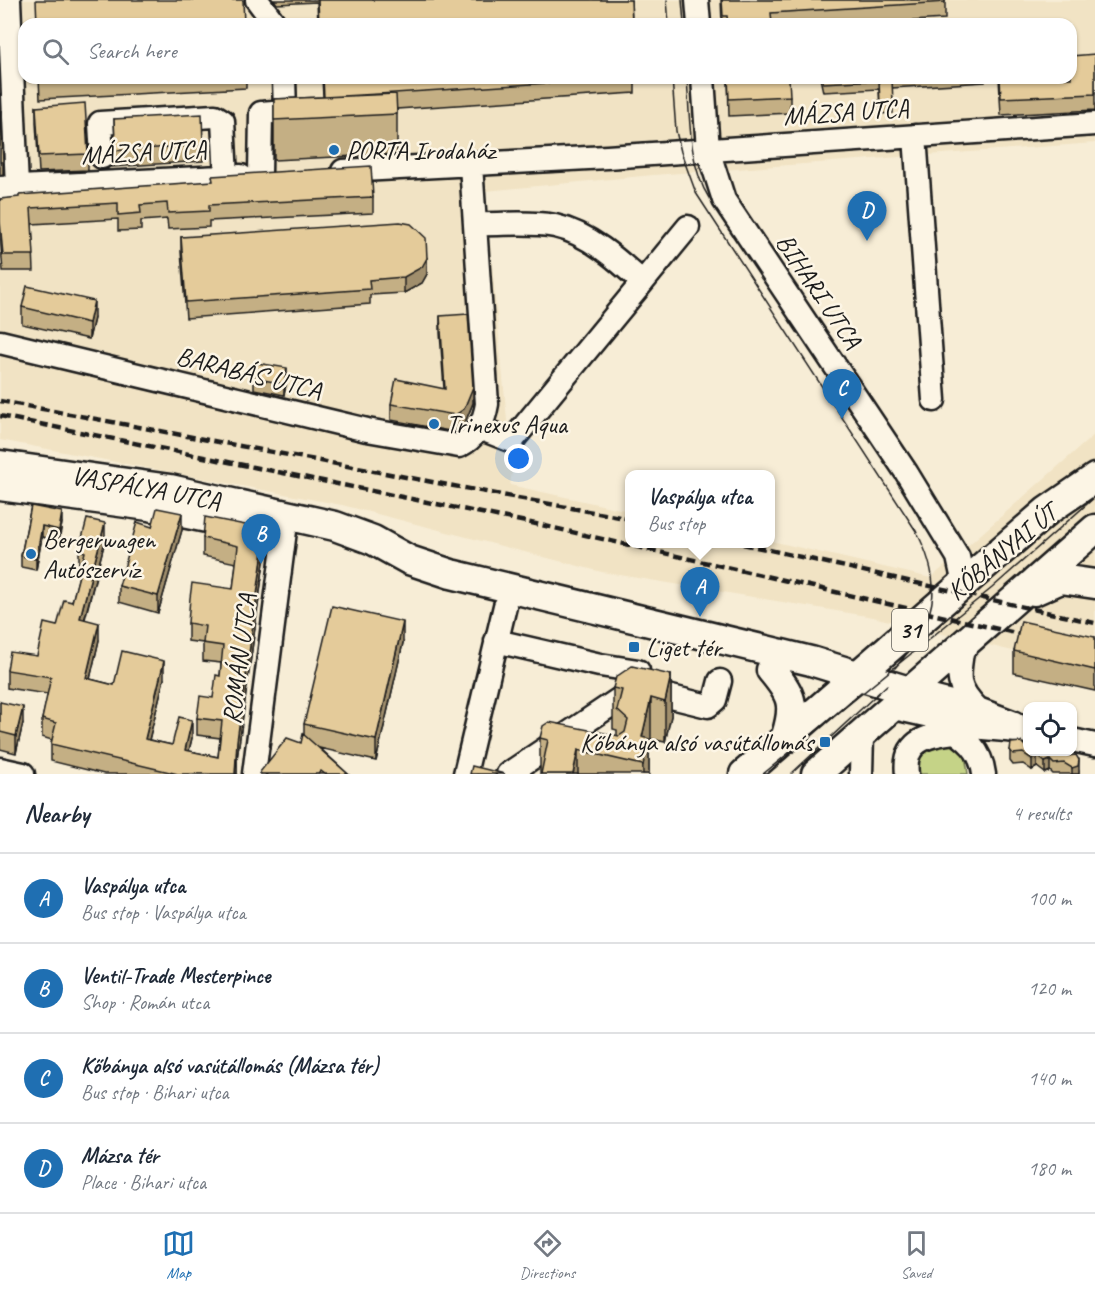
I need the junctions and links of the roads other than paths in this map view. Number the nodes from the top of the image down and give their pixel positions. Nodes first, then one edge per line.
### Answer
1 (9, 0) edge
2 (257, 0) edge
3 (697, 0) edge
4 (270, 18) edge
5 (698, 18) edge
6 (284, 84) edge
7 (703, 84) edge
8 (1095, 124) edge
9 (915, 136) junction
10 (708, 150) junction
11 (102, 157) dead end
12 (471, 165) junction
13 (316, 172) edge
14 (283, 174) edge
15 (260, 175) junction
16 (226, 177) junction
17 (8, 188) edge
18 (475, 225) junction
19 (688, 227) dead end
20 (642, 282) junction
21 (0, 342) edge
22 (934, 400) dead end
23 (479, 428) junction
24 (0, 465) edge
25 (1095, 478) edge
26 (47, 482) junction
27 (0, 486) edge
28 (1047, 512) junction
29 (285, 525) junction
30 (1095, 526) edge
31 (964, 584) junction
32 (1095, 584) edge
33 (505, 606) junction
34 (1006, 607) junction
35 (564, 610) junction
36 (496, 641) junction
37 (963, 647) junction
38 (771, 670) junction
39 (720, 681) dead end
40 (848, 682) junction
41 (636, 688) junction
42 (903, 700) junction
43 (934, 717) junction
44 (980, 718) junction
45 (1023, 729) edge
46 (955, 732) junction
47 (862, 735) junction
48 (786, 736) junction
49 (1077, 741) edge
50 (1095, 745) edge
51 (547, 748) junction
52 (581, 756) edge
53 (0, 769) edge
54 (23, 774) edge
55 (254, 774) edge
56 (465, 774) edge
57 (508, 774) edge
58 (744, 774) edge
59 (816, 774) edge
60 (861, 774) edge
61 (907, 774) edge
62 (984, 774) edge

1 - 17 street
2 - 4 street
3 - 5 street
6 - 15 street
7 - 10 street, BIHARI UTCA
8 - 9 street, MÁZSA UTCA
9 - 10 street, MÁZSA UTCA
9 - 22 street
10 - 12 street, MÁZSA UTCA
10 - 31 street, BIHARI UTCA
11 - 16 street
12 - 13 street
12 - 18 street
14 - 15 street, MÁZSA UTCA
15 - 16 street, MÁZSA UTCA
16 - 17 street, MÁZSA UTCA
18 - 20 street
18 - 23 street
19 - 20 street
20 - 23 street
21 - 23 street, BARABÁS UTCA
24 - 26 main road, VASPÁLYA UTCA
25 - 28 main road, KŐBÁNYAI ÚT / 31
26 - 27 main road, VASPÁLYA UTCA
26 - 29 main road, VASPÁLYA UTCA
28 - 30 main road
28 - 31 main road, KŐBÁNYAI ÚT / 31
29 - 33 main road, VASPÁLYA UTCA
29 - 35 main road, VASPÁLYA UTCA
29 - 55 street, ROMÁN UTCA
30 - 34 main road, KŐBÁNYAI ÚT / 31
31 - 40 main road, KŐBÁNYAI ÚT / 31
32 - 34 main road
33 - 35 main road, VASPÁLYA UTCA
33 - 36 street
34 - 37 main road, KŐBÁNYAI ÚT / 31
35 - 38 main road, VASPÁLYA UTCA
35 - 40 main road, VASPÁLYA UTCA
36 - 41 street
36 - 56 street
37 - 42 main road, KŐBÁNYAI ÚT / 31
37 - 44 street
38 - 40 main road, VASPÁLYA UTCA
38 - 48 main road
39 - 41 street
40 - 42 main road, VASPÁLYA UTCA
40 - 48 main road, 31
41 - 51 street
42 - 43 street
42 - 44 street
42 - 47 main road, 31
43 - 44 street
43 - 46 street
44 - 45 street
44 - 46 street
46 - 61 street
46 - 62 street
47 - 59 main road, 31
47 - 60 street
48 - 58 main road, 31
49 - 50 street
51 - 52 street
51 - 57 street
53 - 54 street

